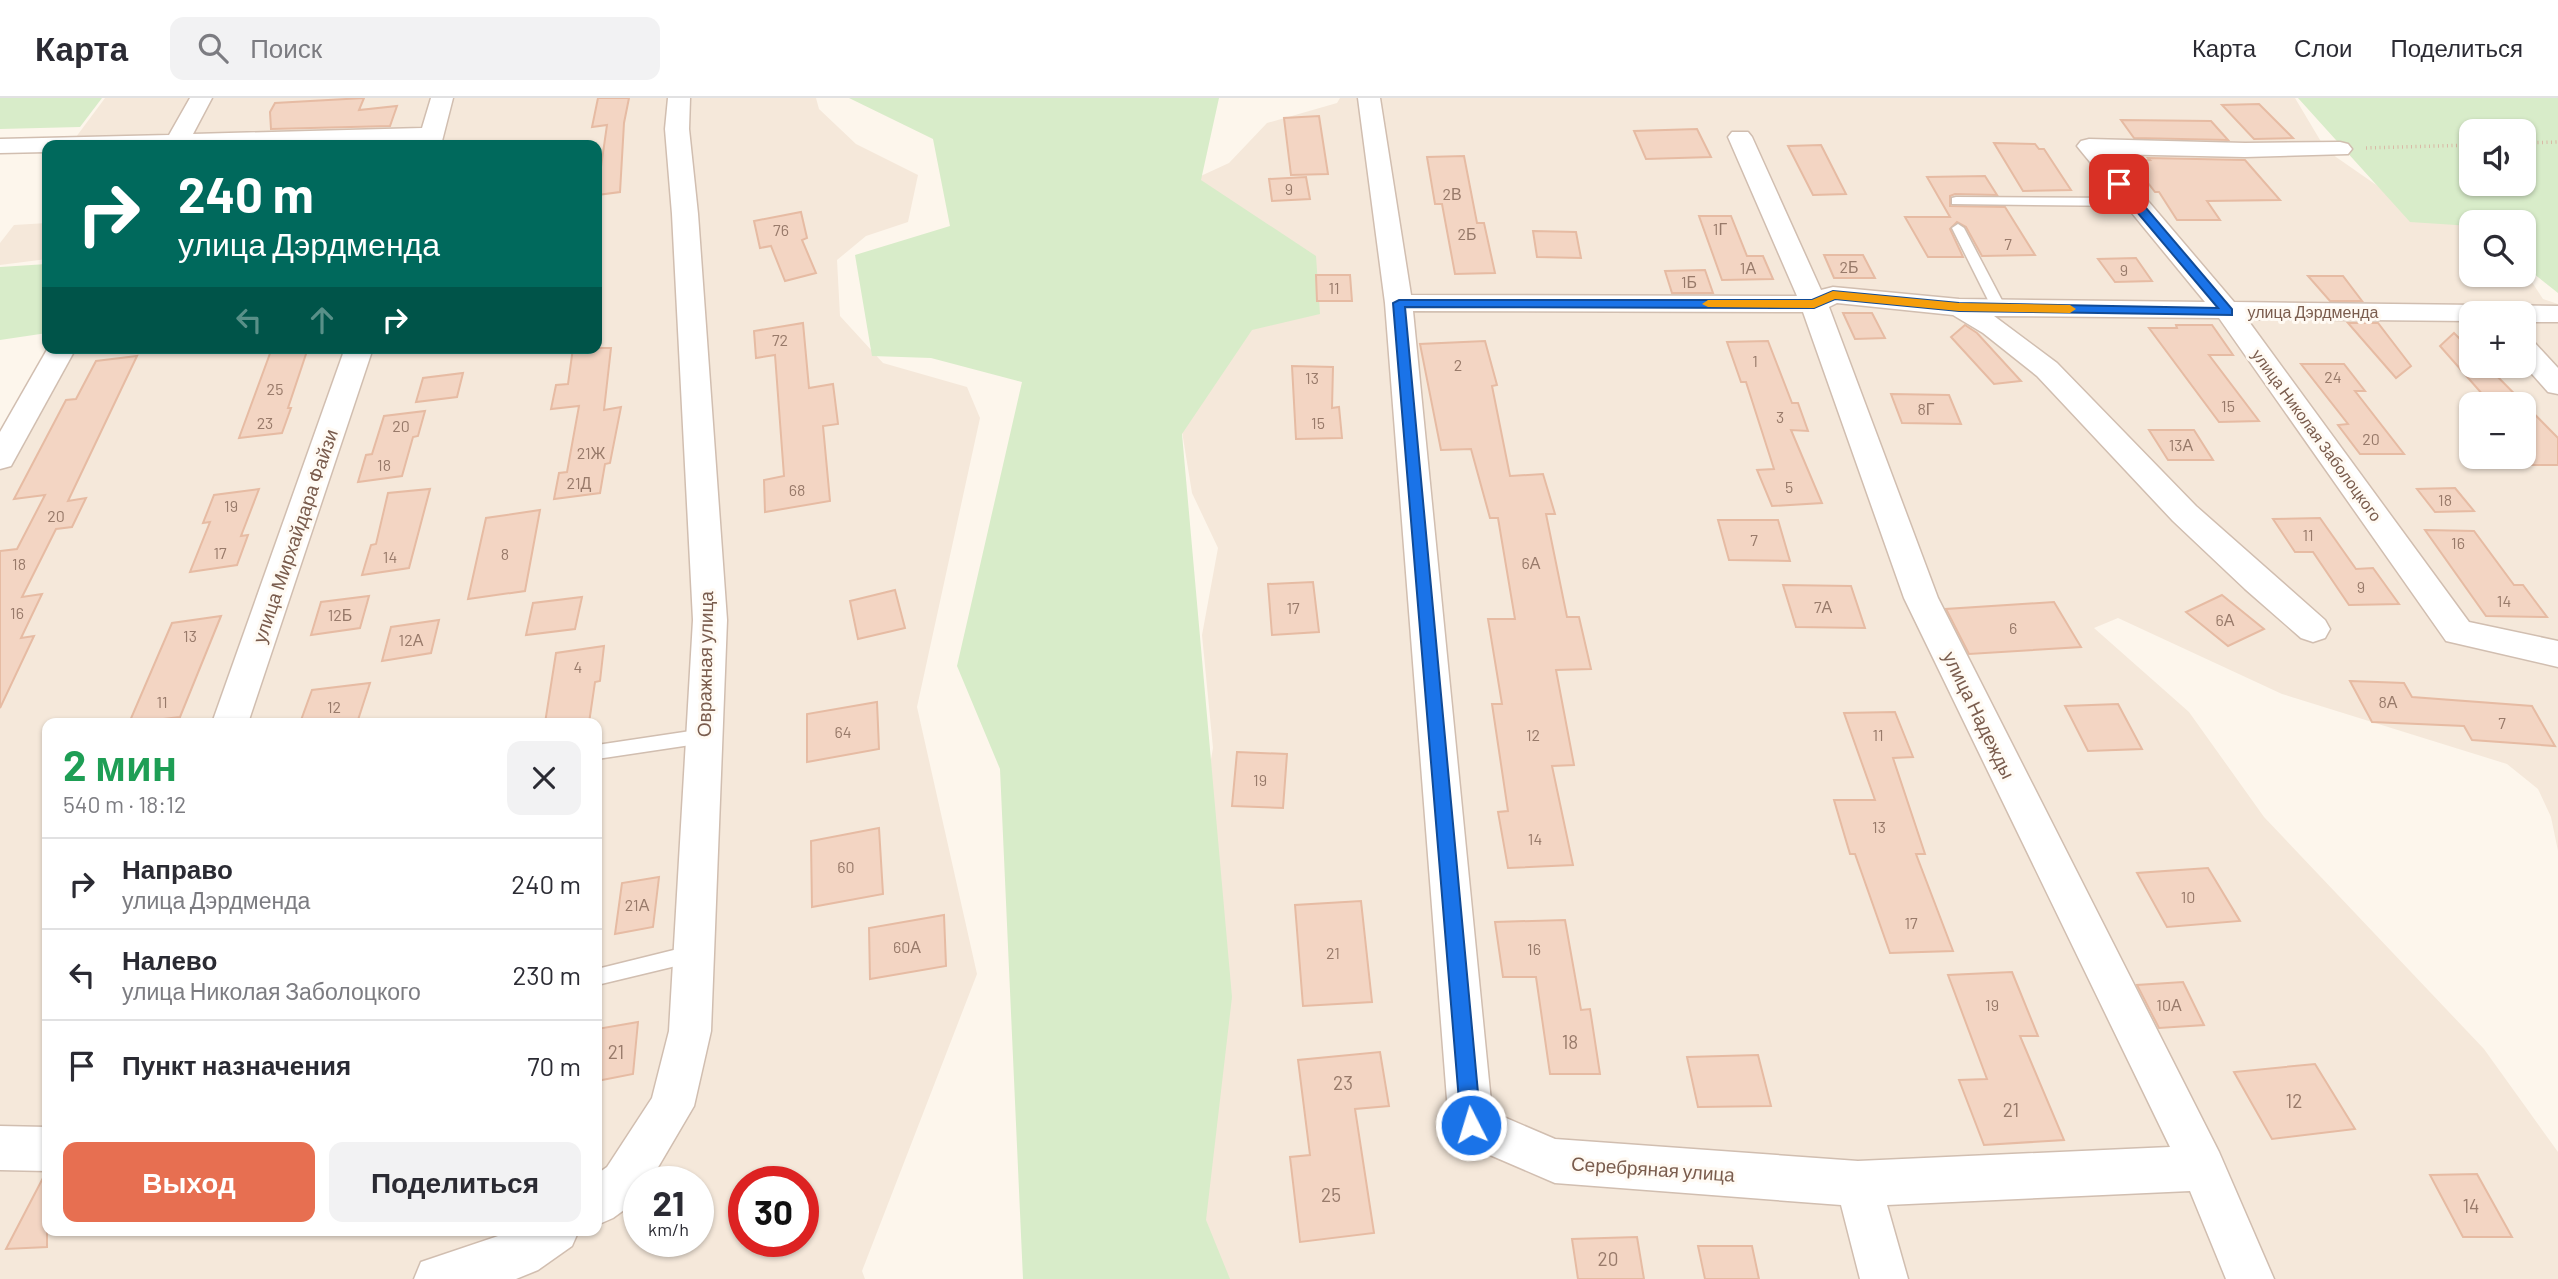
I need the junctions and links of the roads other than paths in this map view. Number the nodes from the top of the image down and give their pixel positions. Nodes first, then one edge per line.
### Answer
1 (201, 98) edge
2 (442, 98) edge
3 (679, 98) edge
4 (1369, 98) edge
5 (1740, 137) dead end
6 (178, 140) edge
7 (431, 140) edge
8 (42, 145) edge
9 (0, 146) edge
10 (2340, 149) road end
11 (1956, 201) dead end
12 (2134, 202) junction
13 (1958, 228) dead end
14 (1399, 303) junction
15 (1814, 304) junction
16 (1959, 307) junction
17 (1999, 308) junction
18 (2228, 312) junction
19 (2459, 313) edge
20 (2536, 314) edge
21 (2558, 314) edge
22 (59, 354) edge
23 (357, 354) edge
24 (2536, 361) edge
25 (2558, 385) edge
26 (0, 459) edge
27 (2313, 629) dead end
28 (2558, 654) edge
29 (232, 718) edge
30 (704, 736) junction
31 (602, 751) edge
32 (694, 954) junction
33 (602, 976) edge
34 (0, 1148) edge
35 (42, 1149) edge
36 (2203, 1168) junction
37 (1858, 1184) junction
38 (602, 1198) edge
39 (548, 1236) edge
40 (438, 1279) edge
41 (1884, 1279) edge
42 (2250, 1279) edge

1 - 6 street
2 - 7 street
3 - 30 street, Овражная улица
4 - 14 street, Серебряная улица
5 - 15 street, улица Надежды
8 - 9 street
10 - 12 street, улица Николая Заболоцкого
11 - 12 lane
12 - 18 street, улица Николая Заболоцкого
13 - 17 lane
14 - 15 street, улица Дэрдменда
14 - 37 street, Серебряная улица
15 - 16 street, улица Дэрдменда
15 - 36 street, улица Надежды
16 - 17 street, улица Дэрдменда
16 - 27 street
17 - 18 street, улица Дэрдменда
18 - 19 street, улица Дэрдменда
18 - 28 street, улица Николая Заболоцкого
20 - 21 street, улица Дэрдменда
22 - 26 street
23 - 29 street, улица Мирхайдара Файзи
24 - 25 street
30 - 31 lane
30 - 32 street, Овражная улица
32 - 33 lane
32 - 38 street, Овражная улица
34 - 35 street
36 - 37 street, Серебряная улица
36 - 42 street, улица Надежды
37 - 41 street
39 - 40 street

